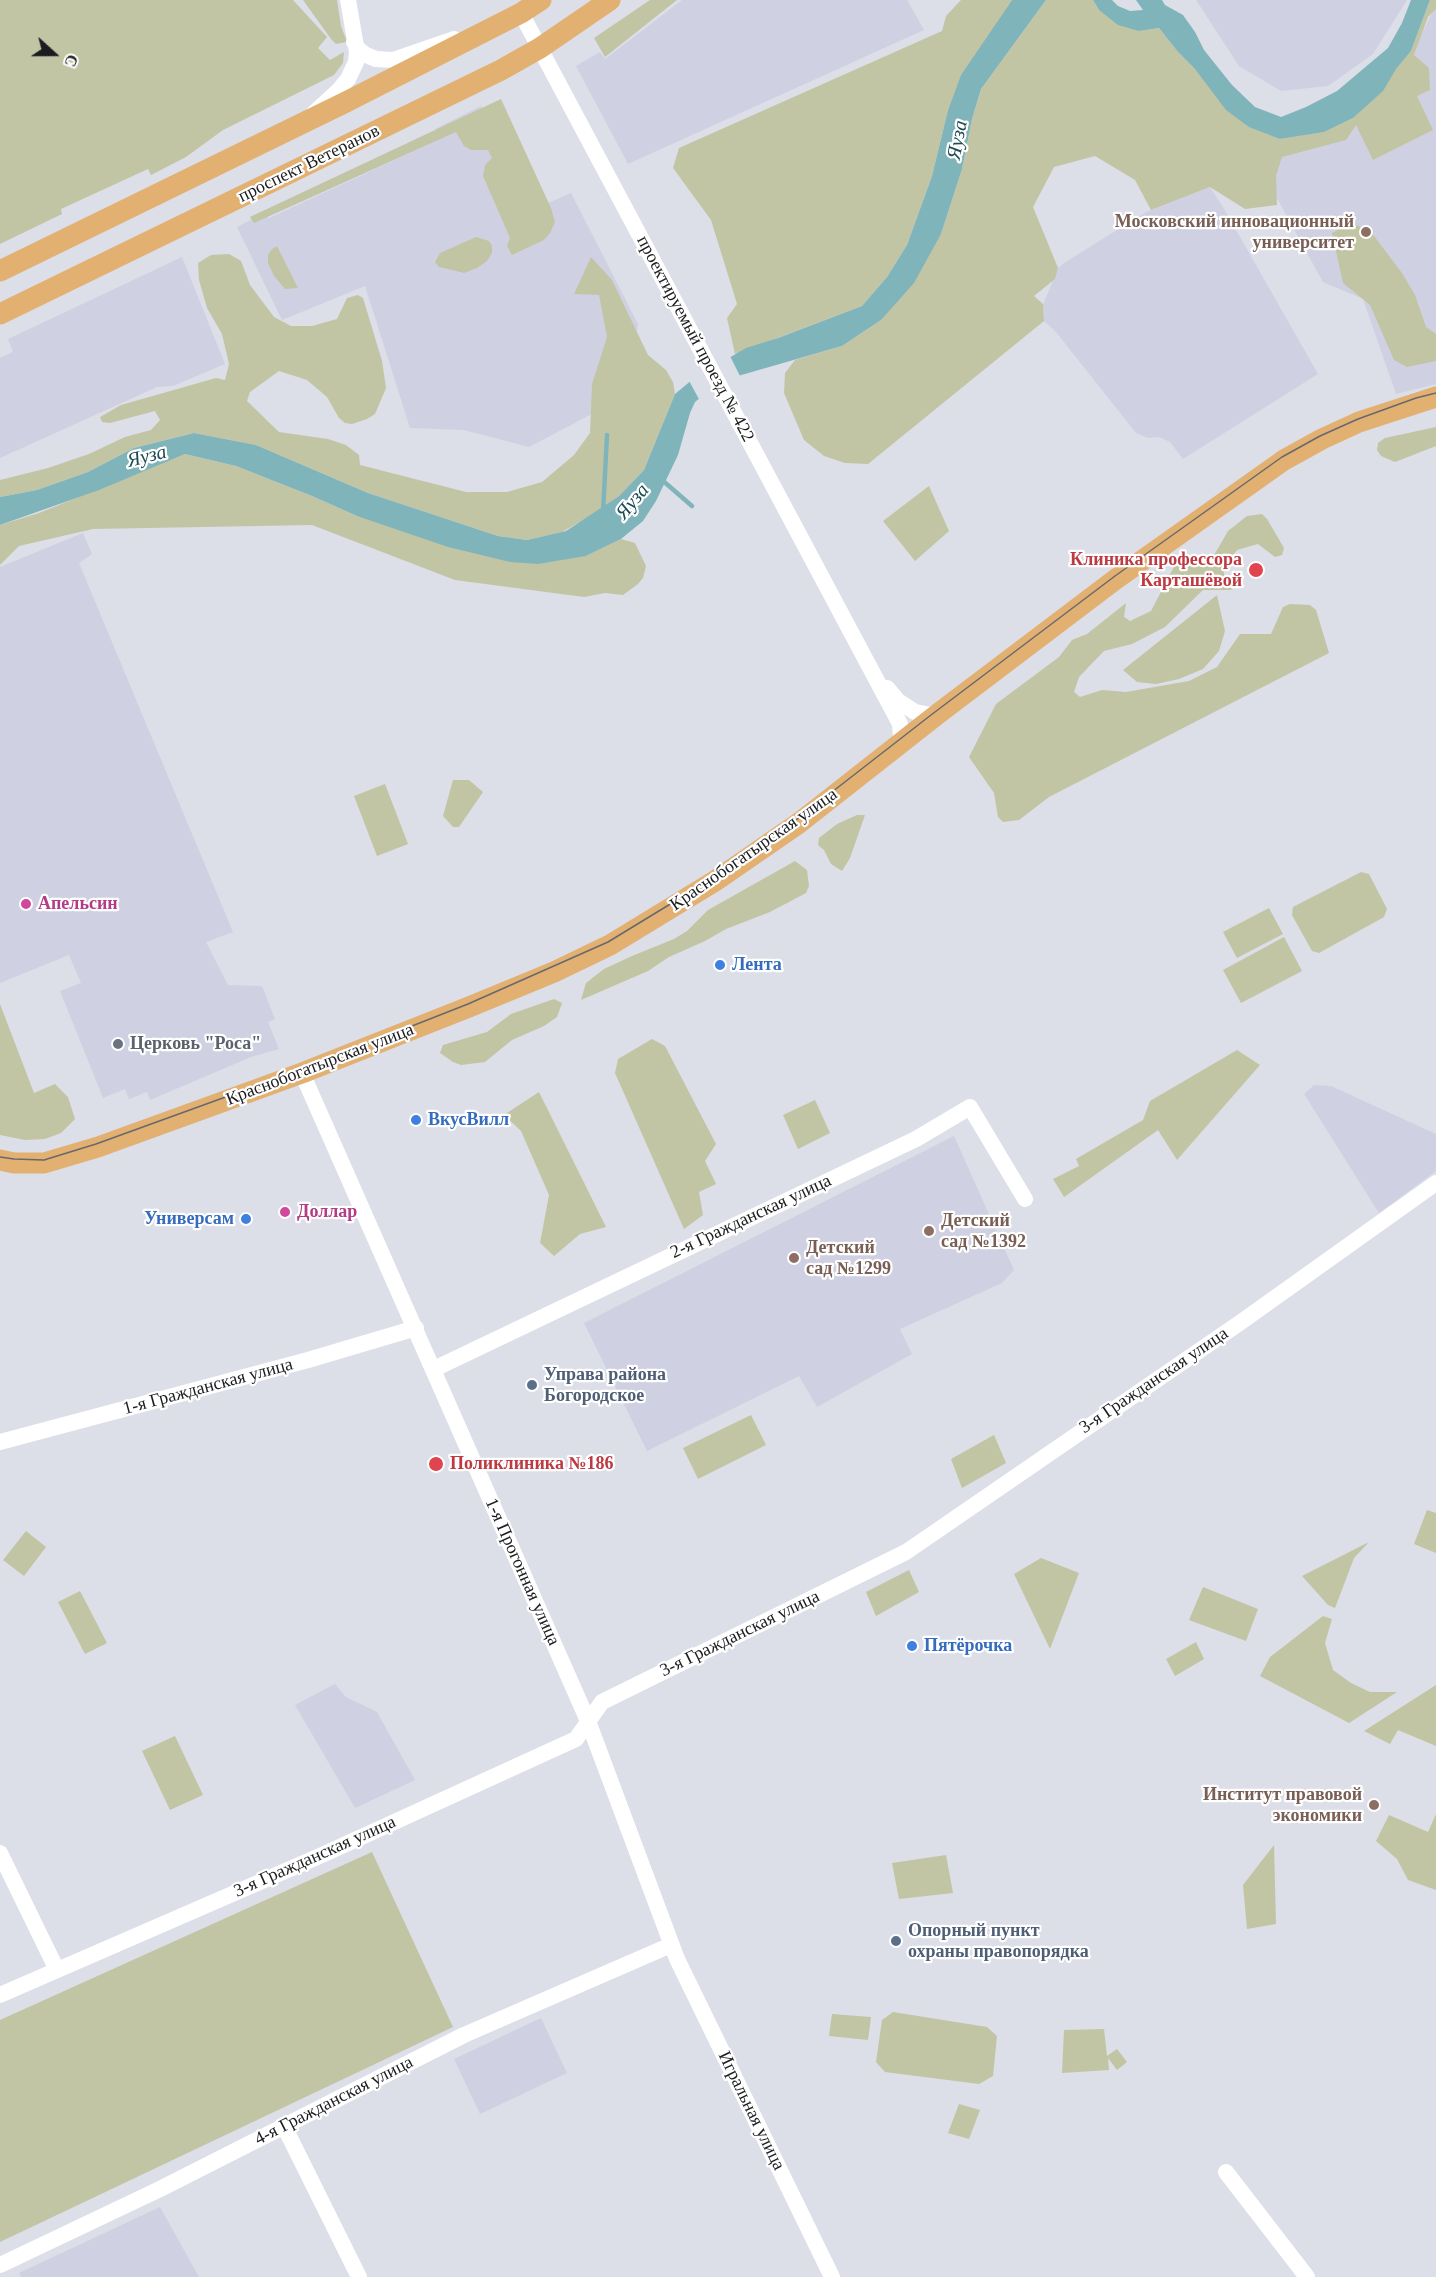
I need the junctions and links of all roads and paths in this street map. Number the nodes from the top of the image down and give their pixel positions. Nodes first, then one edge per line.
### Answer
1 (348, 0) edge
2 (542, 0) edge
3 (610, 0) edge
4 (515, 16) junction
5 (354, 42) junction
6 (540, 48) junction
7 (303, 122) junction
8 (0, 271) edge
9 (0, 314) edge
10 (1436, 397) edge
11 (868, 666) junction
12 (939, 713) junction
13 (898, 744) junction
14 (302, 1073) junction
15 (0, 1160) edge
16 (1436, 1183) edge
17 (1024, 1199) dead end
18 (416, 1328) junction
19 (434, 1369) junction
20 (0, 1442) edge
21 (588, 1721) junction
22 (0, 1852) edge
23 (671, 1945) junction
24 (57, 1970) junction
25 (0, 1995) edge
26 (284, 2126) junction
27 (1226, 2172) dead end
28 (0, 2265) edge
29 (359, 2277) edge
30 (832, 2277) edge
31 (1307, 2277) edge

1 - 5 street
2 - 4 main road
3 - 6 main road, проспект Ветеранов
4 - 5 street
4 - 6 street, проектируемый проезд № 422
4 - 7 main road
5 - 7 street
6 - 9 main road, проспект Ветеранов
6 - 11 street, проектируемый проезд № 422
7 - 8 main road
10 - 12 main road, Краснобогатырская улица
11 - 12 street, проектируемый проезд № 422
11 - 13 street, проектируемый проезд № 422
12 - 13 main road, Краснобогатырская улица
13 - 14 main road, Краснобогатырская улица
14 - 15 main road, Краснобогатырская улица
14 - 18 street, 1-я Прогонная улица
16 - 21 street, 3-я Гражданская улица
17 - 19 street, 2-я Гражданская улица
18 - 19 street, 1-я Прогонная улица
18 - 20 street, 1-я Гражданская улица
19 - 21 street, 1-я Прогонная улица
21 - 23 street, 1-я Прогонная улица
21 - 24 street, 3-я Гражданская улица
22 - 24 street
23 - 26 street, 4-я Гражданская улица
23 - 30 street, Игральная улица
24 - 25 street, 3-я Гражданская улица
26 - 28 street, 4-я Гражданская улица
26 - 29 street
27 - 31 street

